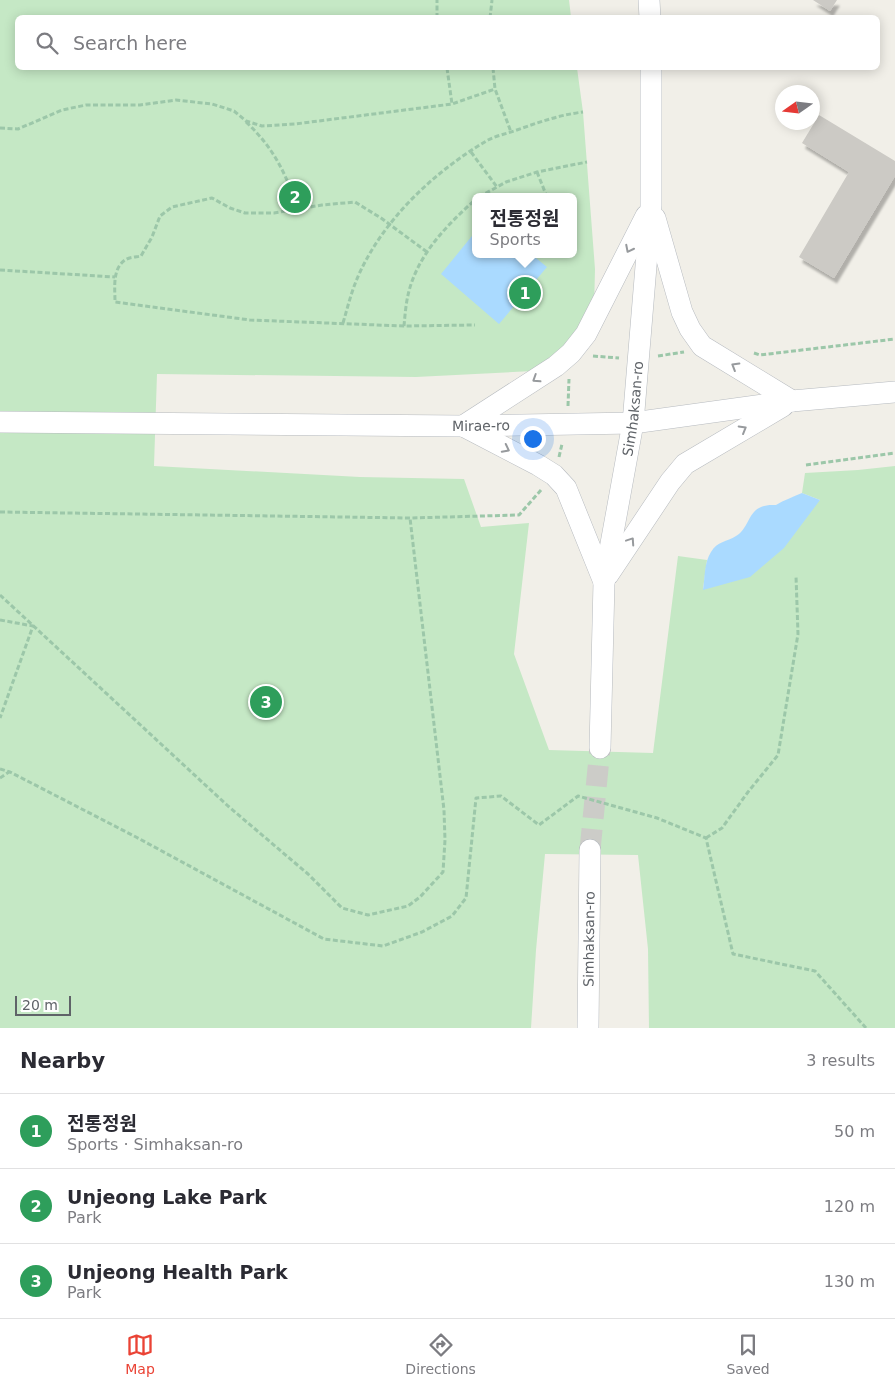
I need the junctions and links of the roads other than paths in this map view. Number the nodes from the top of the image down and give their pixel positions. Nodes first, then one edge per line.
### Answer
1 (649, 0) edge
2 (650, 15) edge
3 (651, 70) edge
4 (651, 206) junction
5 (895, 392) edge
6 (792, 401) junction
7 (0, 422) edge
8 (632, 423) junction
9 (463, 426) junction
10 (604, 582) junction
11 (600, 748) tunnel mouth
12 (590, 850) tunnel mouth
13 (588, 1028) edge

1 - 2 street
3 - 4 street, Simhaksan-ro
6 -> 4 street
4 - 8 street, Simhaksan-ro
4 -> 9 street
5 - 6 street, Mirae-ro
6 - 8 street, Mirae-ro
10 -> 6 street
7 - 9 street, Mirae-ro
8 - 9 street, Mirae-ro
8 - 10 street, Simhaksan-ro
9 -> 10 street
10 - 11 street, Simhaksan-ro
12 - 13 street, Simhaksan-ro

